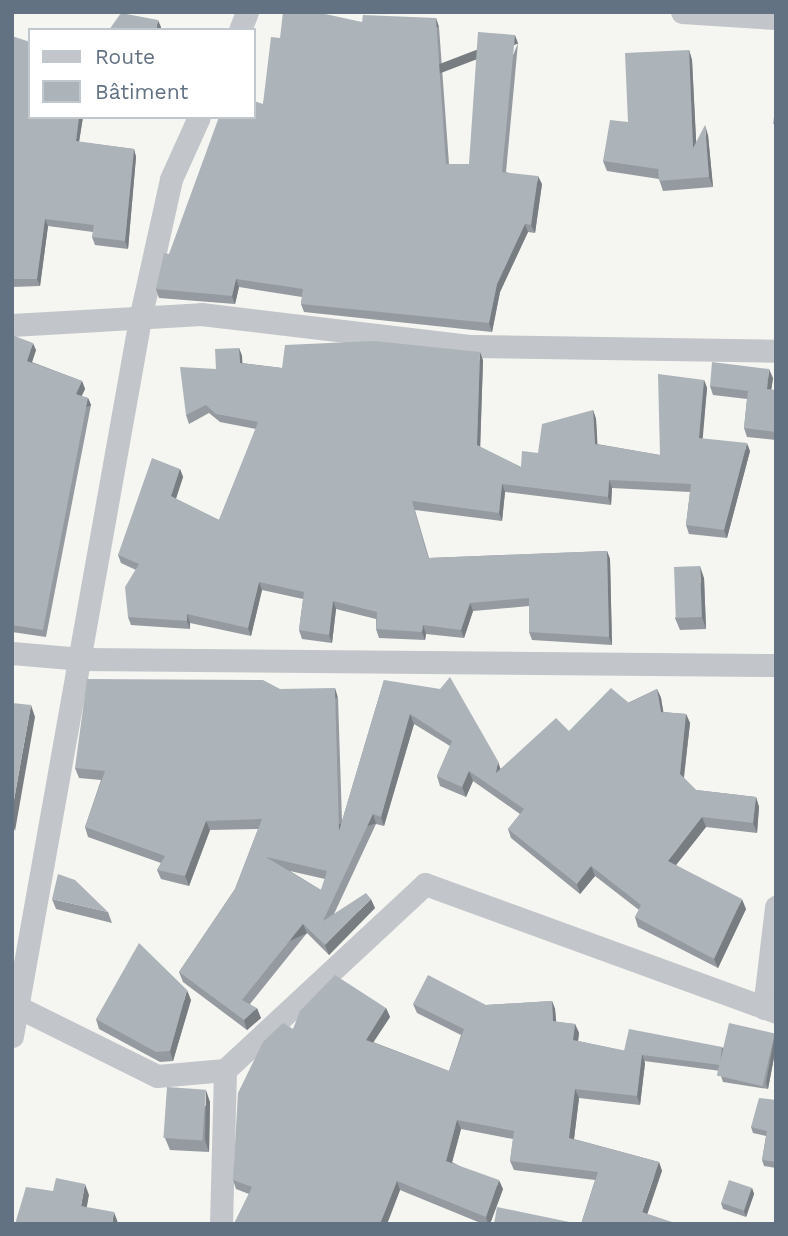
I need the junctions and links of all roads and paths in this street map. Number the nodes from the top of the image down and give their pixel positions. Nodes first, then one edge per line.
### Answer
1 (682, 12) edge
2 (776, 18) edge
3 (197, 119) edge
4 (140, 319) junction
5 (12, 325) edge
6 (776, 351) edge
7 (12, 653) edge
8 (82, 660) junction
9 (776, 665) edge
10 (776, 907) edge
11 (18, 1007) junction
12 (770, 1010) edge
13 (12, 1036) edge
14 (225, 1070) junction
15 (221, 1224) edge

1 - 2 street
3 - 4 street
4 - 5 street
4 - 6 street
4 - 8 street
7 - 8 street
8 - 9 street
8 - 11 street
10 - 12 street
11 - 13 street
11 - 14 street
12 - 14 street
14 - 15 street

